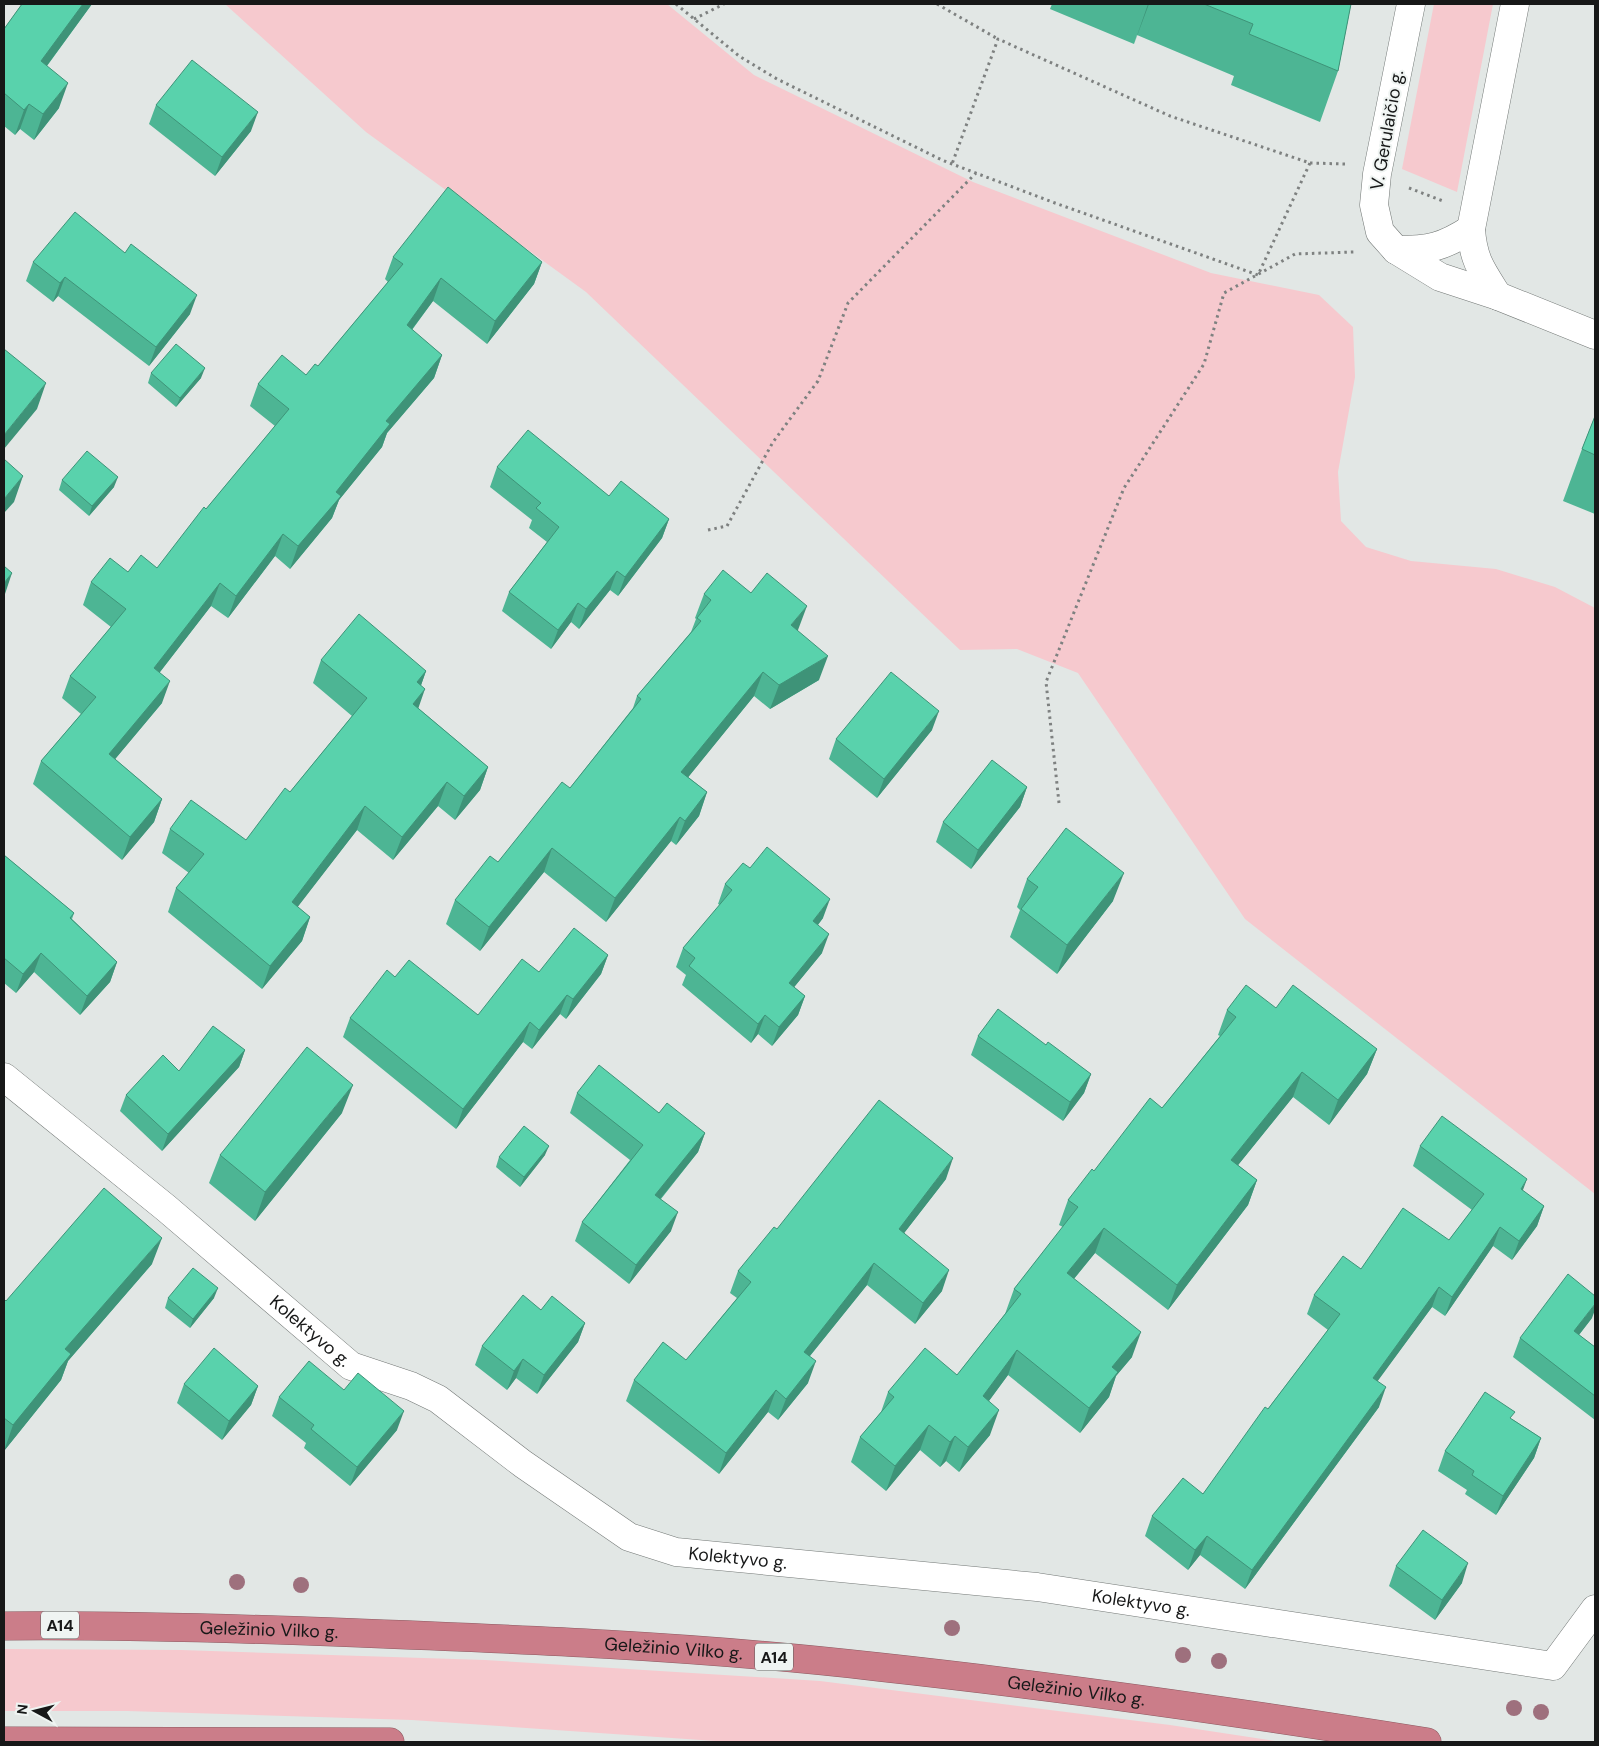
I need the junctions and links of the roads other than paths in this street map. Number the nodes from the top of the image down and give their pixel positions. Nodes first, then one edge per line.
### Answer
1 (1411, 4) edge
2 (1516, 4) edge
3 (1473, 222) junction
4 (1396, 250) junction
5 (1498, 296) junction
6 (1595, 335) edge
7 (4, 1077) edge
8 (1595, 1609) edge
9 (4, 1626) edge
10 (4, 1741) edge
11 (150, 1742) edge
12 (390, 1742) edge
13 (1427, 1742) edge

1 - 4 street, V. Gerulaičio g.
2 - 3 street
3 - 4 street
3 - 5 street
4 - 5 street, V. Gerulaičio g.
5 - 6 street, V. Gerulaičio g.
7 - 8 street, Kolektyvo g.
9 - 13 highway, Geležinio Vilko g. / A14
10 - 11 highway
11 - 12 highway

